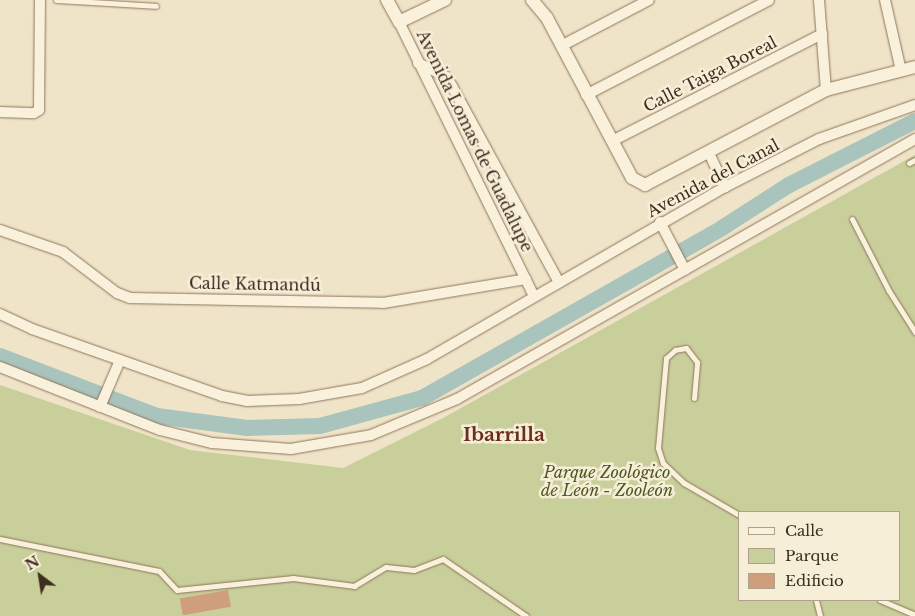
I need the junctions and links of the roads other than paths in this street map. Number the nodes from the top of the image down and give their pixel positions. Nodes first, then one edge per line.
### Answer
1 (40, 0) edge
2 (56, 0) edge
3 (387, 0) edge
4 (445, 0) edge
5 (532, 0) edge
6 (649, 0) edge
7 (769, 0) edge
8 (819, 0) edge
9 (884, 0) edge
10 (156, 6) dead end
11 (399, 22) junction
12 (822, 34) junction
13 (561, 46) junction
14 (418, 63) junction
15 (915, 67) edge
16 (901, 71) junction
17 (826, 90) junction
18 (586, 94) junction
19 (915, 106) edge
20 (0, 112) edge
21 (915, 139) edge
22 (612, 141) junction
23 (709, 153) junction
24 (915, 160) edge
25 (910, 163) dead end
26 (725, 187) junction
27 (852, 219) dead end
28 (660, 222) junction
29 (0, 230) edge
30 (684, 267) junction
31 (526, 279) junction
32 (559, 282) junction
33 (534, 296) junction
34 (0, 314) edge
35 (915, 332) edge
36 (119, 363) junction
37 (0, 368) edge
38 (694, 398) dead end
39 (102, 402) junction
40 (738, 514) edge
41 (0, 539) edge
42 (816, 601) edge
43 (882, 601) edge
44 (915, 615) edge
45 (526, 616) edge
46 (820, 616) edge

1 - 20 street
2 - 10 lane
3 - 11 street, Avenida Lomas de Guadalupe
4 - 11 street
5 - 13 street
6 - 13 street
7 - 18 street
8 - 12 street
9 - 16 street
11 - 14 street, Avenida Lomas de Guadalupe
12 - 17 street
12 - 22 street, Calle Taiga Boreal
13 - 18 street
14 - 31 street, Avenida Lomas de Guadalupe
14 - 32 street
15 - 16 street
16 - 17 street
17 - 23 street
18 - 22 street
19 - 26 street, Avenida del Canal
21 - 30 street
22 - 23 street
23 - 26 street
24 - 25 lane
26 - 28 street, Avenida del Canal
27 - 35 lane
28 - 30 street
28 - 32 street, Avenida del Canal
29 - 31 street, Calle Katmandú
30 - 39 street
31 - 33 street, Avenida Lomas de Guadalupe
32 - 33 street, Avenida del Canal
33 - 36 street, Avenida del Canal
34 - 36 street, Avenida del Canal
36 - 39 street
37 - 39 street
38 - 40 lane
41 - 45 lane
42 - 46 lane
43 - 44 lane

